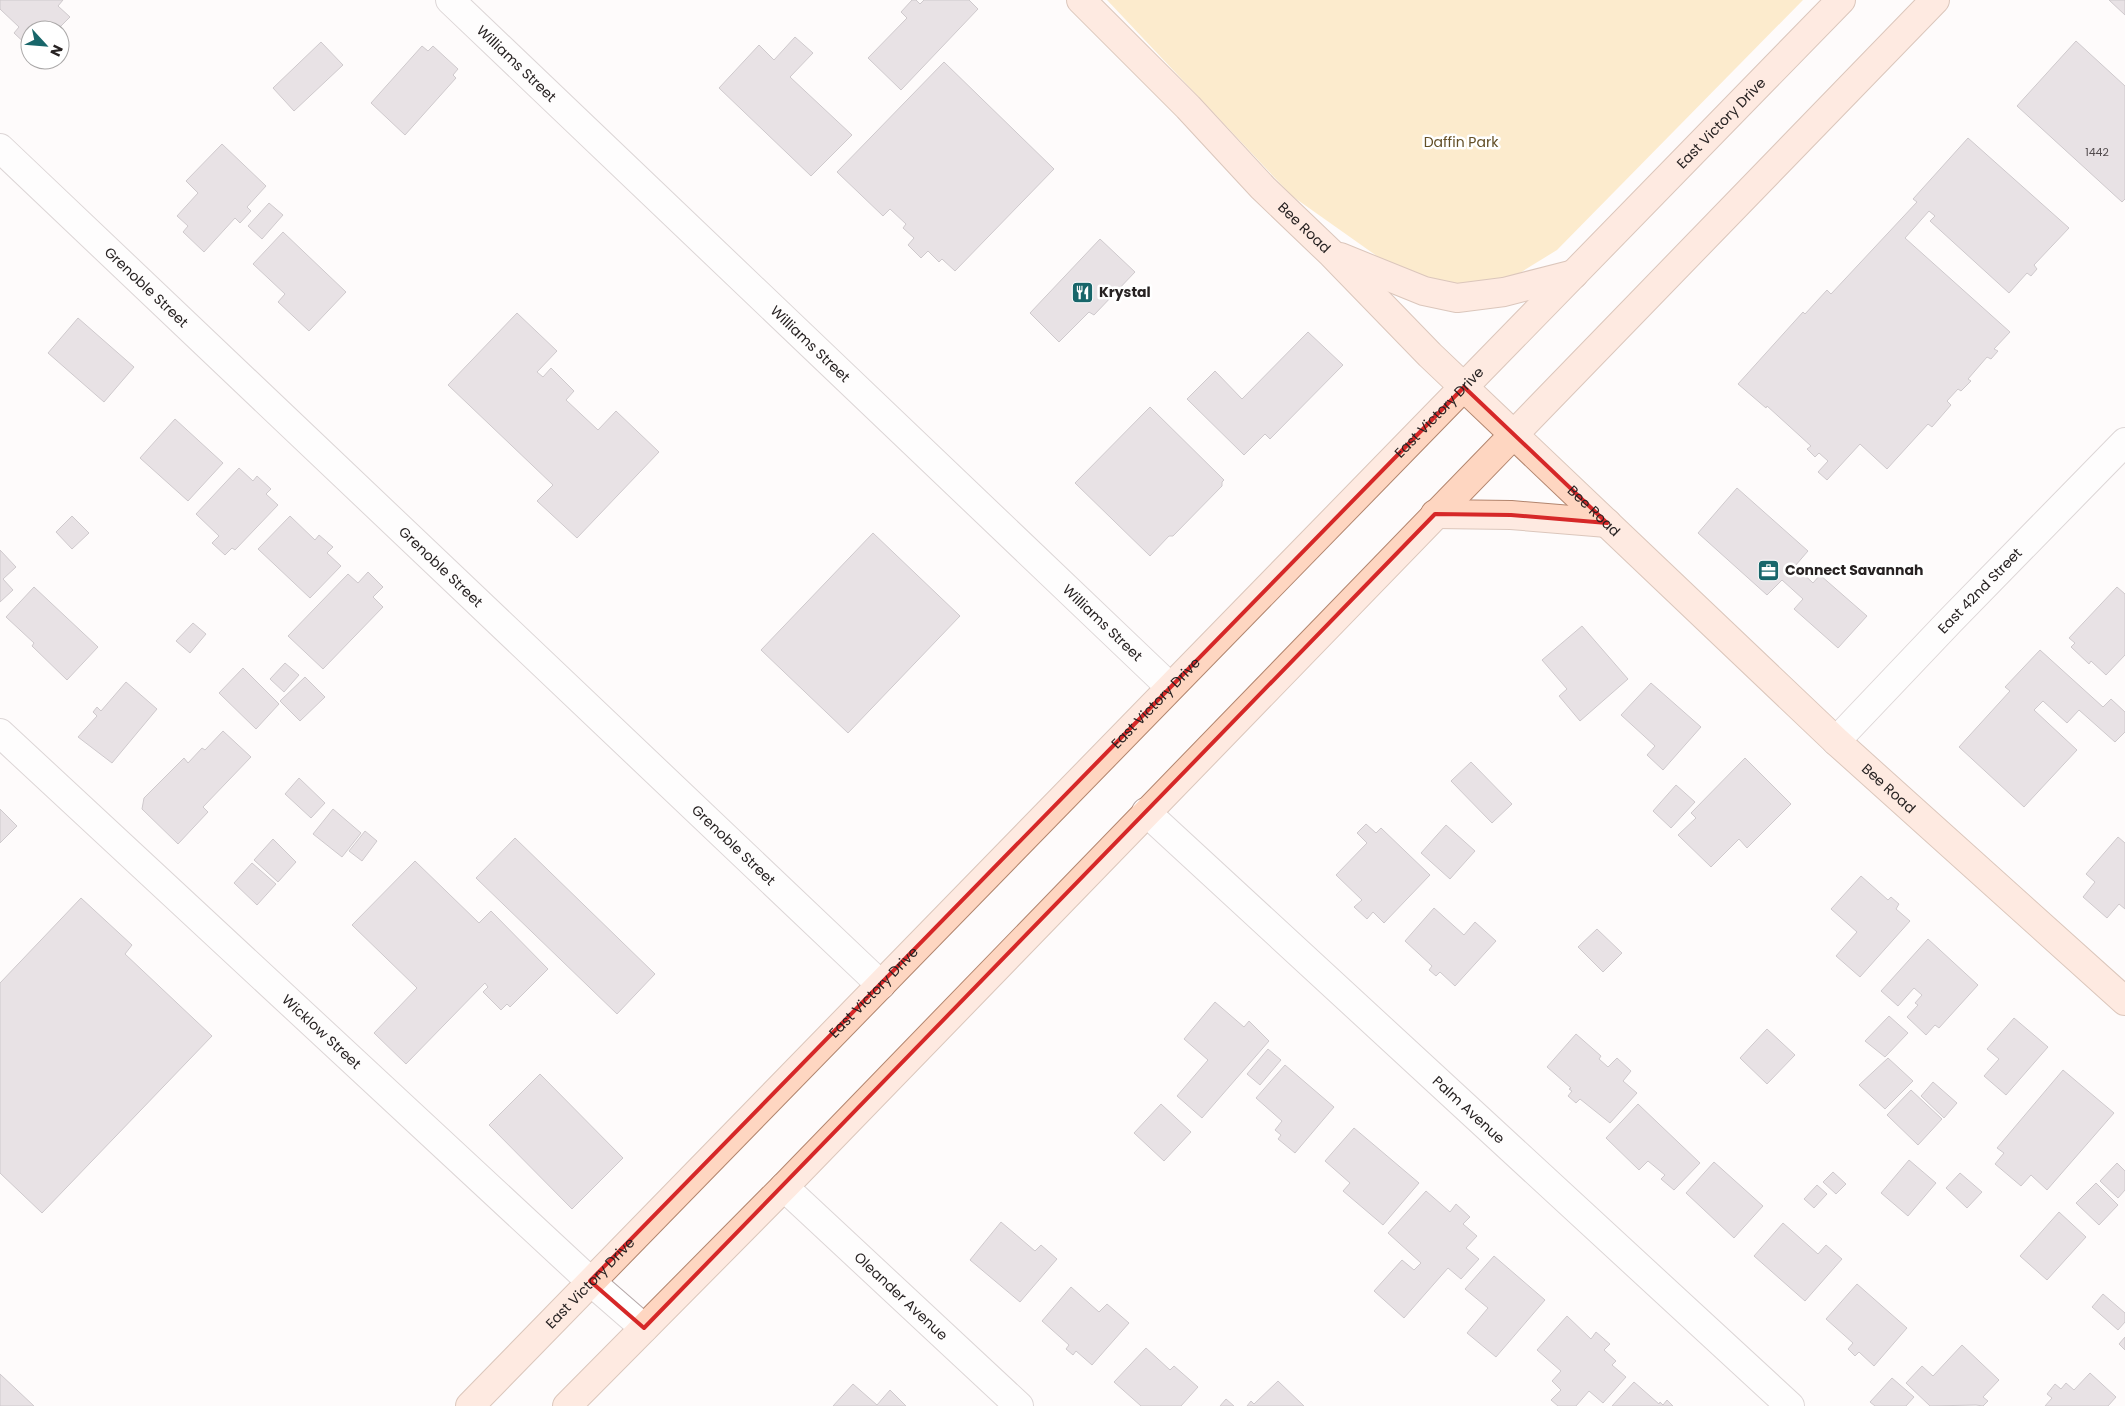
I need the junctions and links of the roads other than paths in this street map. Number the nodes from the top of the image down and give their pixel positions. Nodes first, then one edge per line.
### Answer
1 (450, 0) edge
2 (1081, 0) edge
3 (1841, 0) edge
4 (1935, 0) edge
5 (0, 148) edge
6 (1332, 254) junction
7 (1574, 274) junction
8 (1464, 387) junction
9 (1513, 434) junction
10 (2125, 442) edge
11 (1435, 514) junction
12 (1607, 523) junction
13 (1170, 687) junction
14 (0, 733) edge
15 (1836, 741) junction
16 (1146, 812) junction
17 (881, 985) junction
18 (2125, 1001) edge
19 (784, 1187) junction
20 (590, 1281) junction
21 (644, 1328) junction
22 (470, 1406) edge
23 (567, 1406) edge
24 (1019, 1406) edge
25 (1790, 1406) edge

1 - 13 street, Williams Street
2 - 6 main road, Bee Road
3 - 7 main road, East Victory Drive
4 - 9 main road
5 - 17 street, Grenoble Street
6 - 7 main road
6 - 8 main road, Bee Road
7 - 8 main road, East Victory Drive
8 - 9 main road, Bee Road
8 - 13 main road, East Victory Drive
9 - 11 main road
9 - 12 main road, Bee Road
10 - 15 street, East 42nd Street
11 - 12 main road
11 - 16 main road
12 - 15 main road, Bee Road
13 - 17 main road, East Victory Drive
14 - 20 street, Wicklow Street
15 - 18 main road, Bee Road
16 - 19 main road
16 - 25 street, Palm Avenue
17 - 20 main road, East Victory Drive
19 - 21 main road
19 - 24 street, Oleander Avenue
20 - 21 street, Wicklow Street
20 - 22 main road, East Victory Drive
21 - 23 main road

